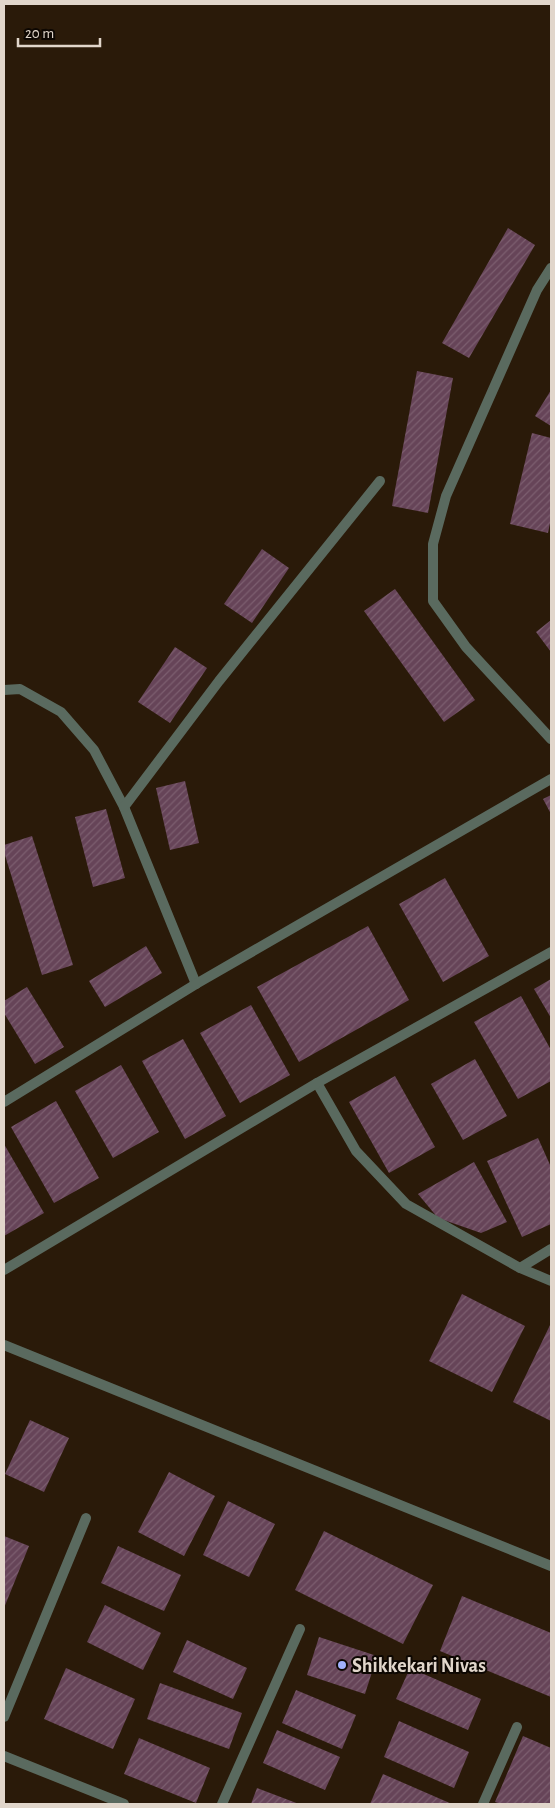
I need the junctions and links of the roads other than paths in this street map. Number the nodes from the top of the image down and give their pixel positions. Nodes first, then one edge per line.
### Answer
1 (551, 268) edge
2 (380, 480) dead end
3 (4, 690) edge
4 (551, 740) edge
5 (551, 778) edge
6 (124, 807) junction
7 (551, 952) edge
8 (196, 984) junction
9 (317, 1084) junction
10 (4, 1102) edge
11 (551, 1249) edge
12 (520, 1268) junction
13 (4, 1270) edge
14 (551, 1281) edge
15 (4, 1345) edge
16 (86, 1518) dead end
17 (551, 1566) edge
18 (300, 1629) dead end
19 (4, 1717) edge
20 (517, 1727) dead end
21 (4, 1756) edge
22 (124, 1804) edge
23 (222, 1804) edge
24 (483, 1804) edge

1 - 4 street
2 - 6 street
3 - 6 street
5 - 8 street
6 - 8 street
7 - 9 street
8 - 10 street
9 - 12 street
9 - 13 street
11 - 12 street
12 - 14 street
15 - 17 street
16 - 19 street
18 - 23 street
20 - 24 street
21 - 22 street

